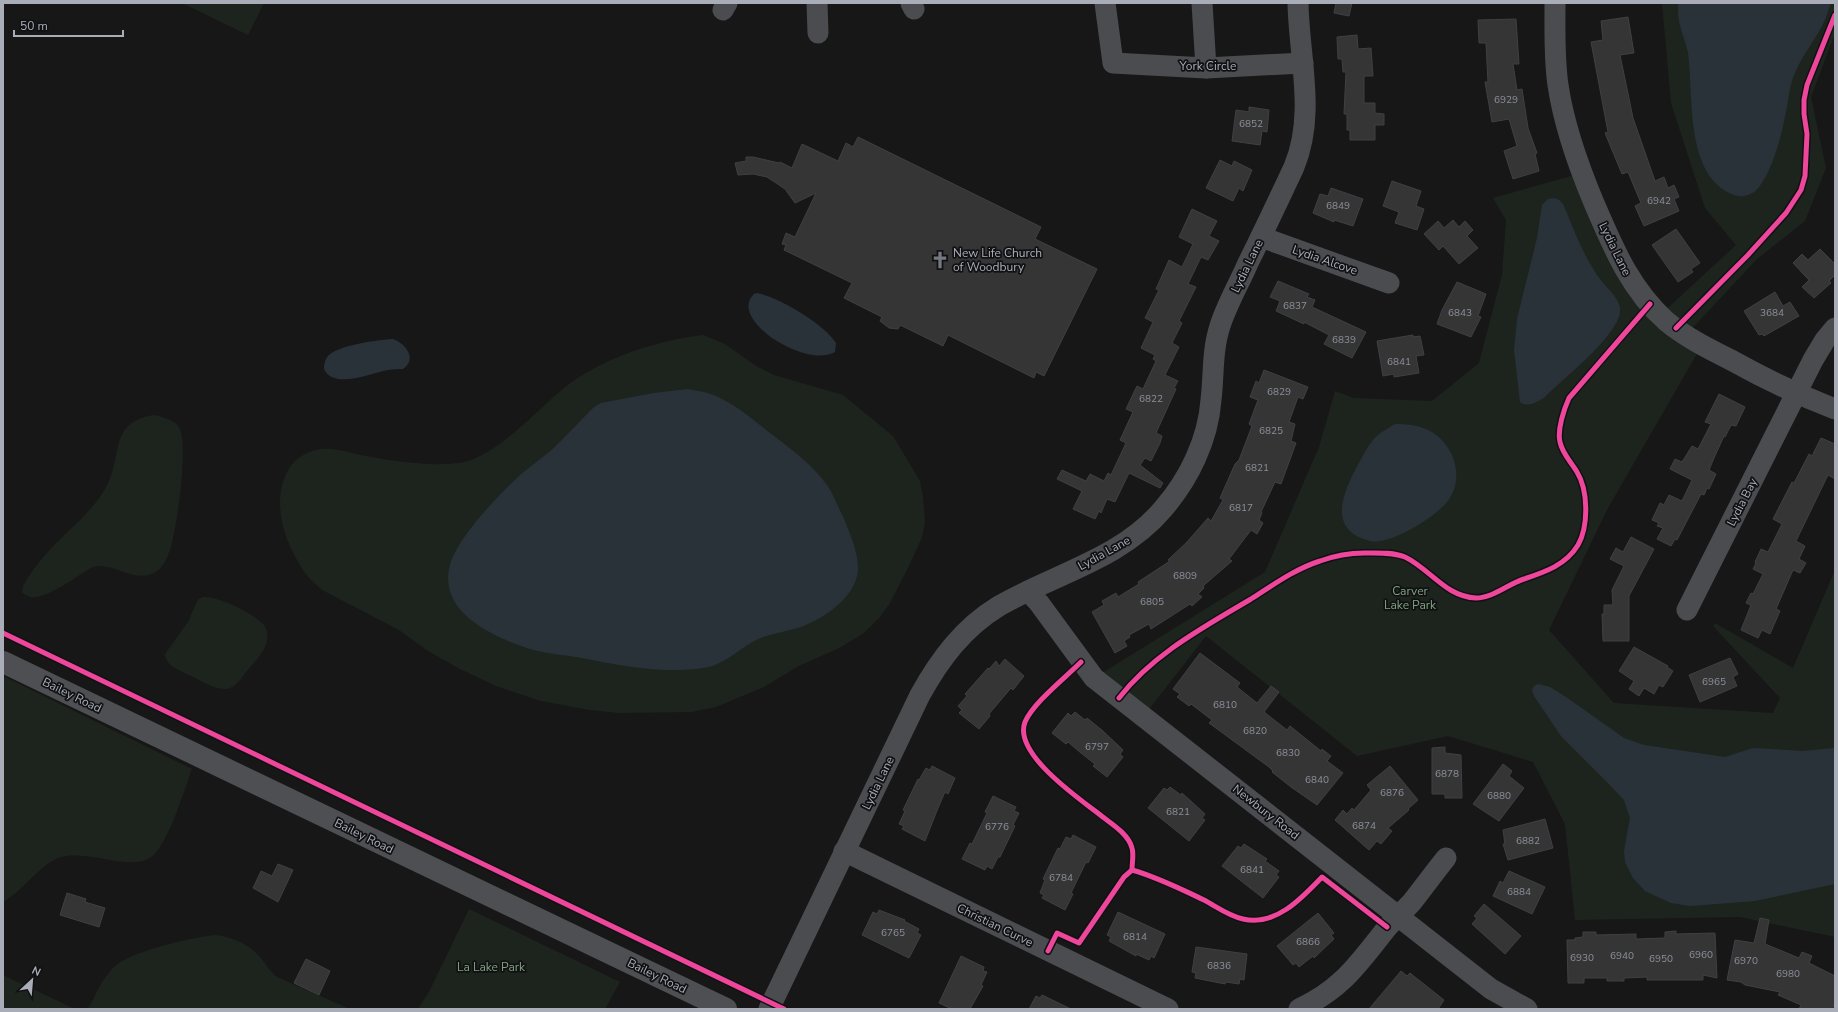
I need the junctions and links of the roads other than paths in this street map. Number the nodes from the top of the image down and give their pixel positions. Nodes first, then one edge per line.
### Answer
1 (817, 3) edge
2 (1105, 3) edge
3 (1202, 3) edge
4 (1298, 3) edge
5 (1555, 3) edge
6 (818, 33) dead end
7 (1303, 63) junction
8 (1206, 68) junction
9 (1261, 237) junction
10 (1389, 283) dead end
11 (1835, 328) edge
12 (1796, 394) junction
13 (1835, 409) edge
14 (1028, 591) junction
15 (1687, 610) dead end
16 (3, 662) edge
17 (844, 851) junction
18 (1446, 858) dead end
19 (1399, 915) junction
20 (726, 1009) edge
21 (769, 1009) edge
22 (1168, 1009) edge
23 (1299, 1009) edge
24 (1527, 1009) edge

1 - 6 street
2 - 8 street, York Circle
3 - 8 street
4 - 7 street, Lydia Lane
5 - 12 street, Lydia Lane
7 - 8 street, York Circle
7 - 9 street, Lydia Lane
9 - 10 street, Lydia Alcove
9 - 14 street, Lydia Lane
11 - 12 street, Lydia Bay
12 - 13 street, Lydia Lane
12 - 15 street, Lydia Bay
14 - 17 street, Lydia Lane
14 - 19 street, Newbury Road
16 - 20 main road, Bailey Road
17 - 21 street, Lydia Lane
17 - 22 street, Christian Curve
18 - 19 street
19 - 23 street
19 - 24 street, Newbury Road

